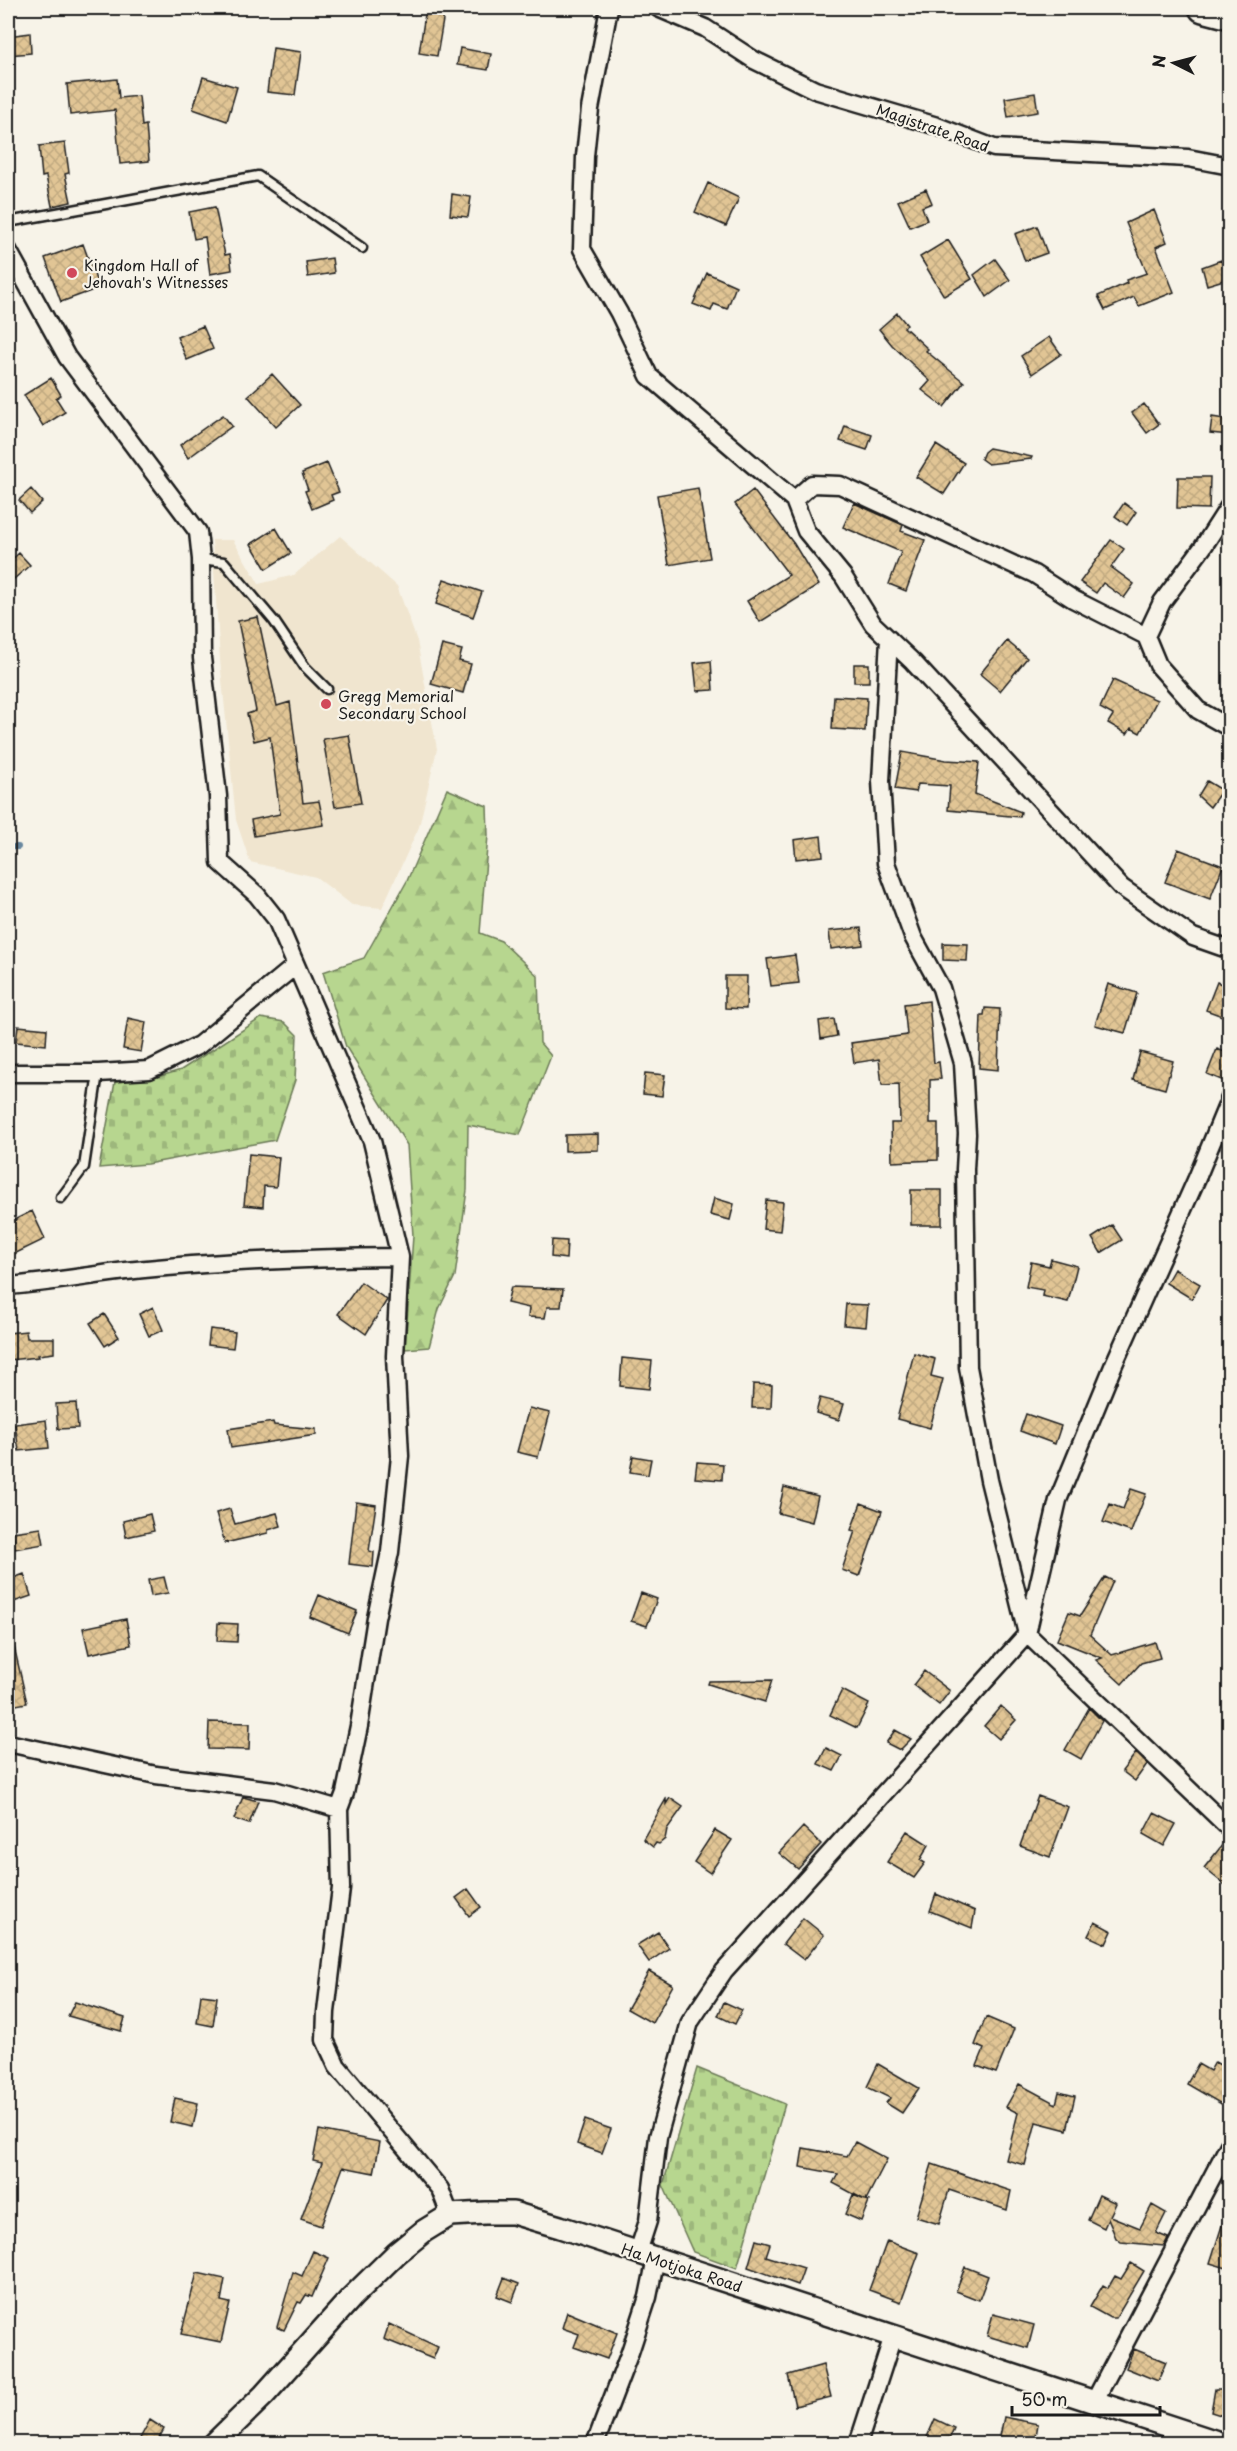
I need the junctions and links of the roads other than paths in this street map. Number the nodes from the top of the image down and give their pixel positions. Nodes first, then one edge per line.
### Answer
1 (609, 8) edge
2 (658, 8) edge
3 (1203, 8) edge
4 (1230, 15) edge
5 (1230, 166) edge
6 (8, 222) edge
7 (362, 248) dead end
8 (8, 250) edge
9 (794, 500) junction
10 (1230, 505) edge
11 (201, 559) junction
12 (1146, 636) junction
13 (889, 639) junction
14 (327, 689) dead end
15 (1230, 728) edge
16 (1230, 950) edge
17 (295, 966) junction
18 (8, 1073) edge
19 (98, 1073) junction
20 (1230, 1098) edge
21 (1222, 1136) edge
22 (61, 1198) dead end
23 (400, 1257) junction
24 (8, 1286) edge
25 (1027, 1634) junction
26 (8, 1743) edge
27 (339, 1809) junction
28 (1230, 1829) edge
29 (1230, 2143) edge
30 (450, 2215) junction
31 (647, 2255) junction
32 (893, 2336) junction
33 (1094, 2402) junction
34 (214, 2444) edge
35 (595, 2444) edge
36 (858, 2444) edge
37 (1223, 2444) edge

1 - 9 street
2 - 5 street, Magistrate Road
3 - 4 main road
6 - 7 lane
8 - 11 street
9 - 12 street
9 - 13 street
10 - 12 street
11 - 14 lane
11 - 17 street
12 - 15 street
13 - 16 street
13 - 25 street
17 - 19 street
17 - 23 street
18 - 19 street
19 - 22 lane
20 - 21 street
21 - 25 street
23 - 24 street
23 - 27 street
25 - 28 street
25 - 31 street
26 - 27 street
27 - 30 street
29 - 33 street
30 - 31 street, Ha Motjoka Road
30 - 34 street, Ha Motjoka Road
31 - 32 street, Ha Motjoka Road
31 - 35 street
32 - 33 street, Ha Motjoka Road
32 - 36 street
33 - 37 street, Ha Motjoka Road

